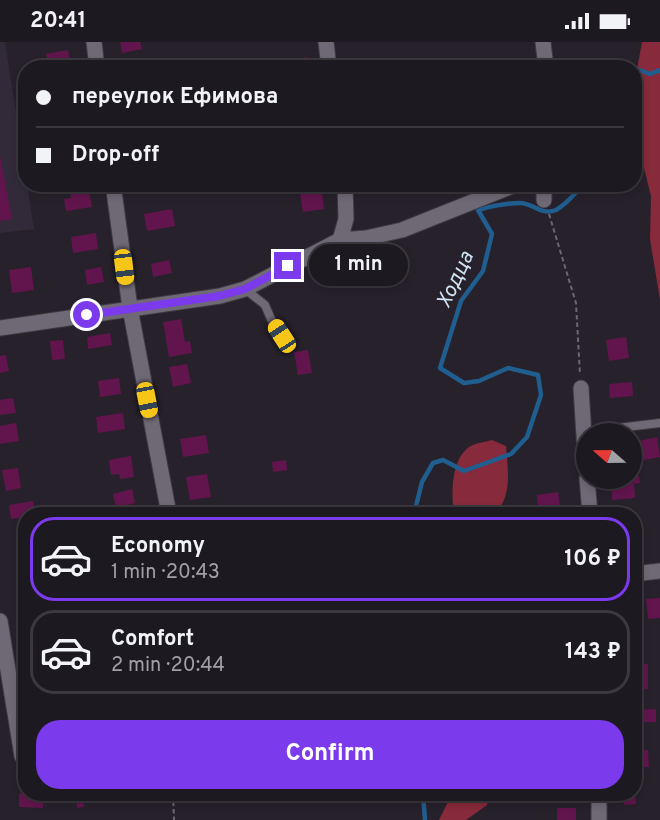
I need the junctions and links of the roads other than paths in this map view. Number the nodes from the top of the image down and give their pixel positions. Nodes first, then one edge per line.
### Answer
1 (94, 42) edge
2 (326, 42) edge
3 (543, 42) edge
4 (96, 60) edge
5 (328, 60) edge
6 (545, 60) edge
7 (114, 192) edge
8 (345, 192) edge
9 (497, 192) edge
10 (339, 240) junction
11 (245, 289) junction
12 (130, 308) junction
13 (0, 328) edge
14 (282, 336) dead end
15 (581, 388) road end
16 (583, 423) edge
17 (660, 423) edge
18 (642, 425) edge
19 (588, 489) edge
20 (168, 507) edge
21 (589, 507) edge
22 (660, 572) edge
23 (642, 573) edge
24 (0, 621) edge
25 (18, 724) edge
26 (599, 801) edge
27 (599, 820) edge

1 - 4 street
2 - 5 street
3 - 6 street
7 - 12 street
8 - 10 street
9 - 10 street
10 - 11 street
11 - 12 street
11 - 14 lane
12 - 13 street
12 - 20 street
15 - 16 street
17 - 18 lane
19 - 21 street
22 - 23 street
24 - 25 street
26 - 27 street

